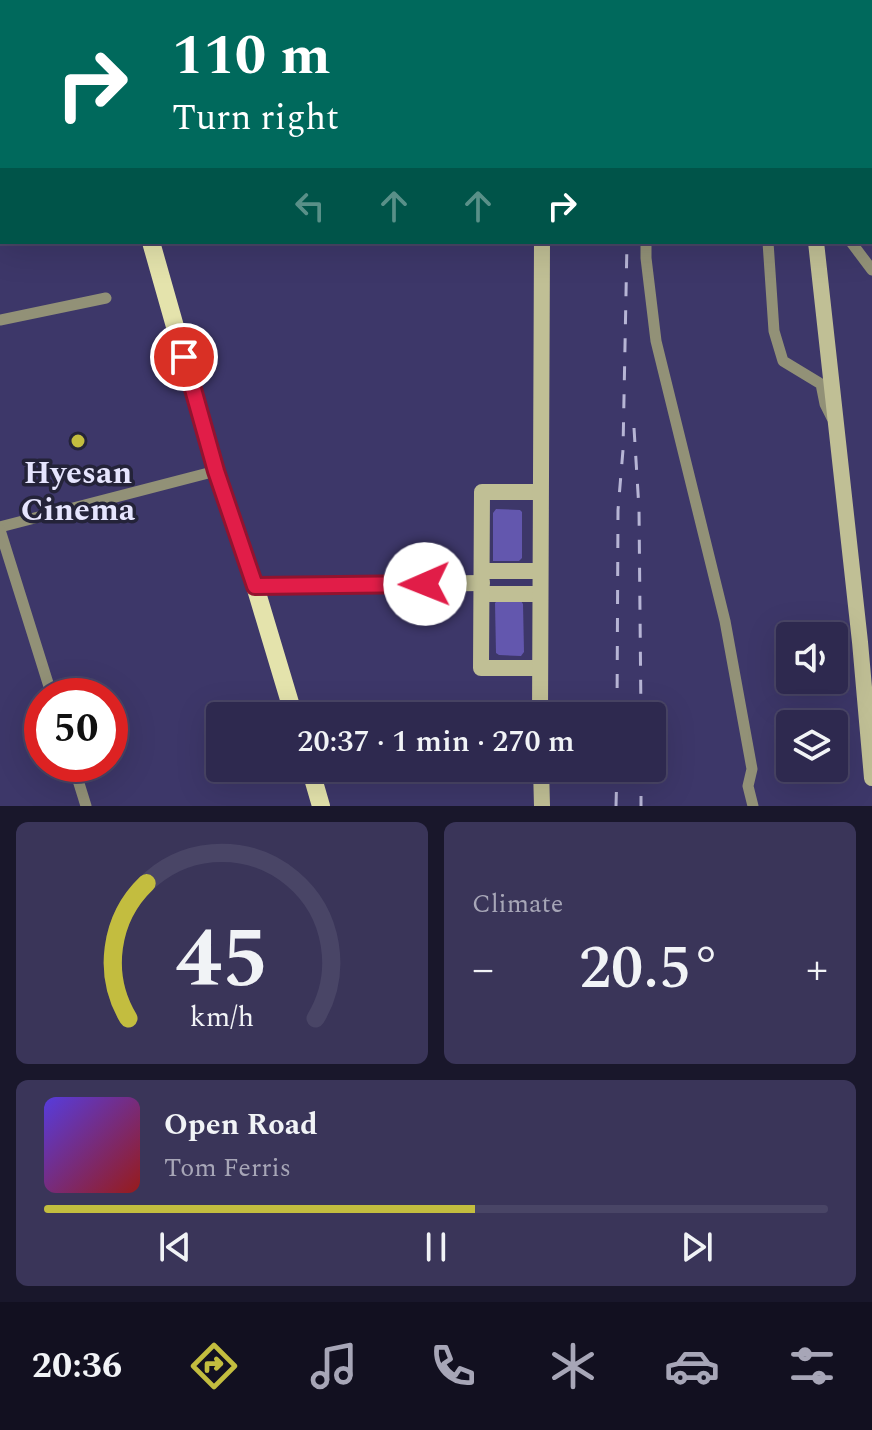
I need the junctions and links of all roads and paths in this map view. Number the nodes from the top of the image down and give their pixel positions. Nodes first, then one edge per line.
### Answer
1 (152, 244) edge
2 (542, 244) edge
3 (646, 244) edge
4 (768, 244) edge
5 (816, 244) edge
6 (852, 244) edge
7 (872, 270) edge
8 (106, 298) dead end
9 (0, 320) edge
10 (838, 430) junction
11 (216, 471) junction
12 (539, 492) junction
13 (0, 529) edge
14 (539, 571) junction
15 (482, 583) junction
16 (255, 586) junction
17 (539, 594) junction
18 (538, 668) junction
19 (46, 678) edge
20 (290, 702) edge
21 (539, 702) edge
22 (872, 778) edge
23 (79, 782) edge
24 (314, 782) edge
25 (541, 782) edge
26 (86, 806) edge
27 (321, 806) edge
28 (542, 806) edge
29 (753, 806) edge

1 - 11 main road
2 - 12 main road
3 - 29 street
4 - 10 street
5 - 10 main road
6 - 7 street
8 - 9 street
10 - 22 main road
11 - 13 street
11 - 16 main road
12 - 14 main road
12 - 15 main road
13 - 19 street
14 - 15 main road
14 - 17 main road
15 - 16 main road
15 - 17 main road
15 - 18 main road
16 - 20 main road
17 - 18 main road
18 - 21 main road
23 - 26 street
24 - 27 main road
25 - 28 main road

